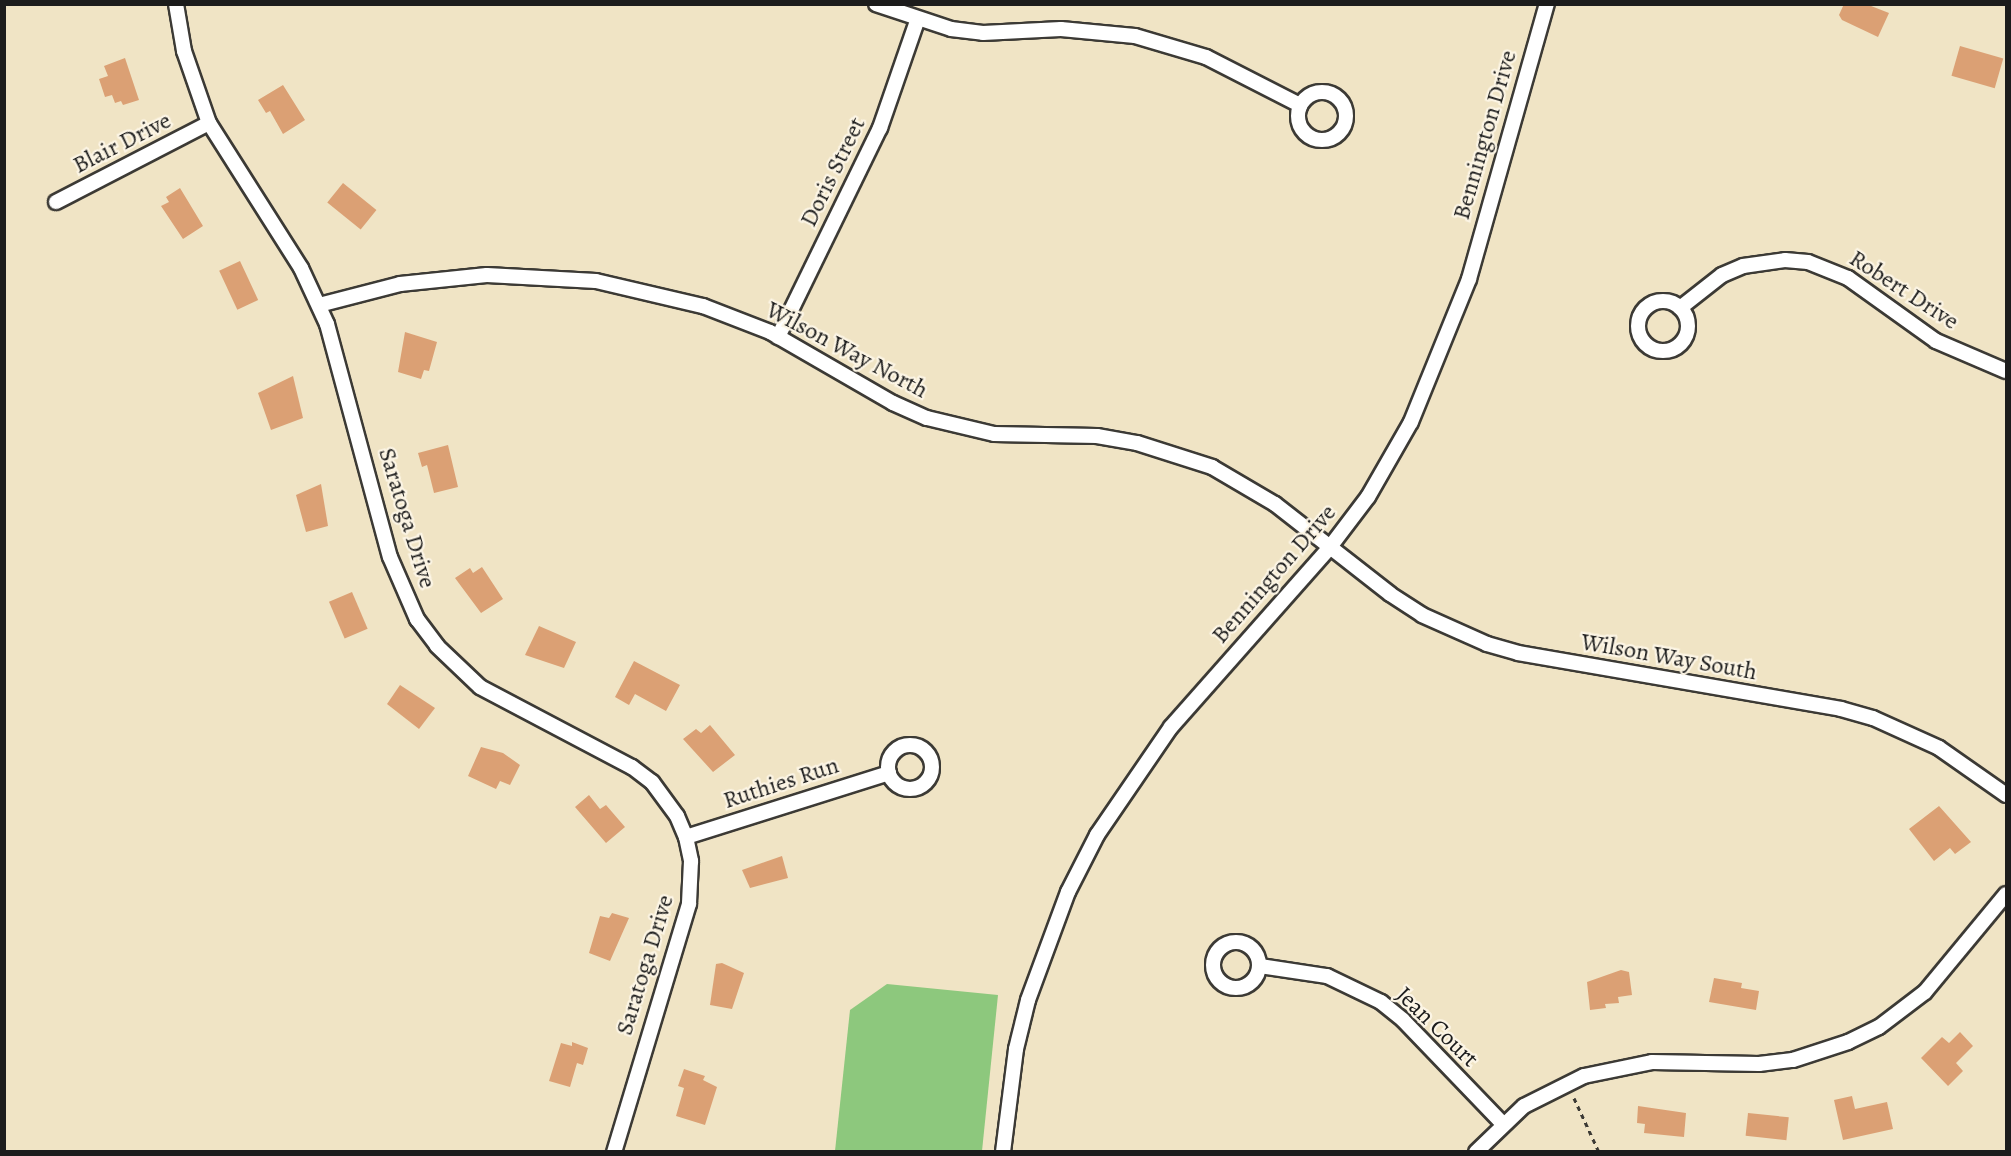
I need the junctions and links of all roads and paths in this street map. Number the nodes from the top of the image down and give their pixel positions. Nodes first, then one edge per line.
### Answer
1 (176, 4) edge
2 (876, 4) edge
3 (1547, 4) edge
4 (917, 21) junction
5 (1300, 105) dead end
6 (209, 123) junction
7 (56, 202) dead end
8 (319, 305) junction
9 (1680, 308) dead end
10 (778, 337) junction
11 (2007, 370) edge
12 (1330, 547) junction
13 (889, 773) dead end
14 (2007, 795) edge
15 (686, 837) junction
16 (2007, 894) edge
17 (1260, 966) dead end
18 (1568, 1083) junction
19 (1502, 1124) junction
20 (614, 1152) edge
21 (1003, 1152) edge
22 (1476, 1152) edge
23 (1599, 1152) edge

1 - 6 street, Saratoga Drive
2 - 4 street
3 - 12 street, Bennington Drive
4 - 5 street
4 - 10 street, Doris Street
6 - 7 street, Blair Drive
6 - 8 street, Saratoga Drive
8 - 10 street, Wilson Way North
8 - 15 street, Saratoga Drive
9 - 11 street, Robert Drive
10 - 12 street, Wilson Way North
12 - 14 street, Wilson Way South
12 - 21 street, Bennington Drive
13 - 15 street, Ruthies Run
15 - 20 street, Saratoga Drive
16 - 18 street
17 - 19 street, Jean Court
18 - 19 street
18 - 23 path
19 - 22 street

